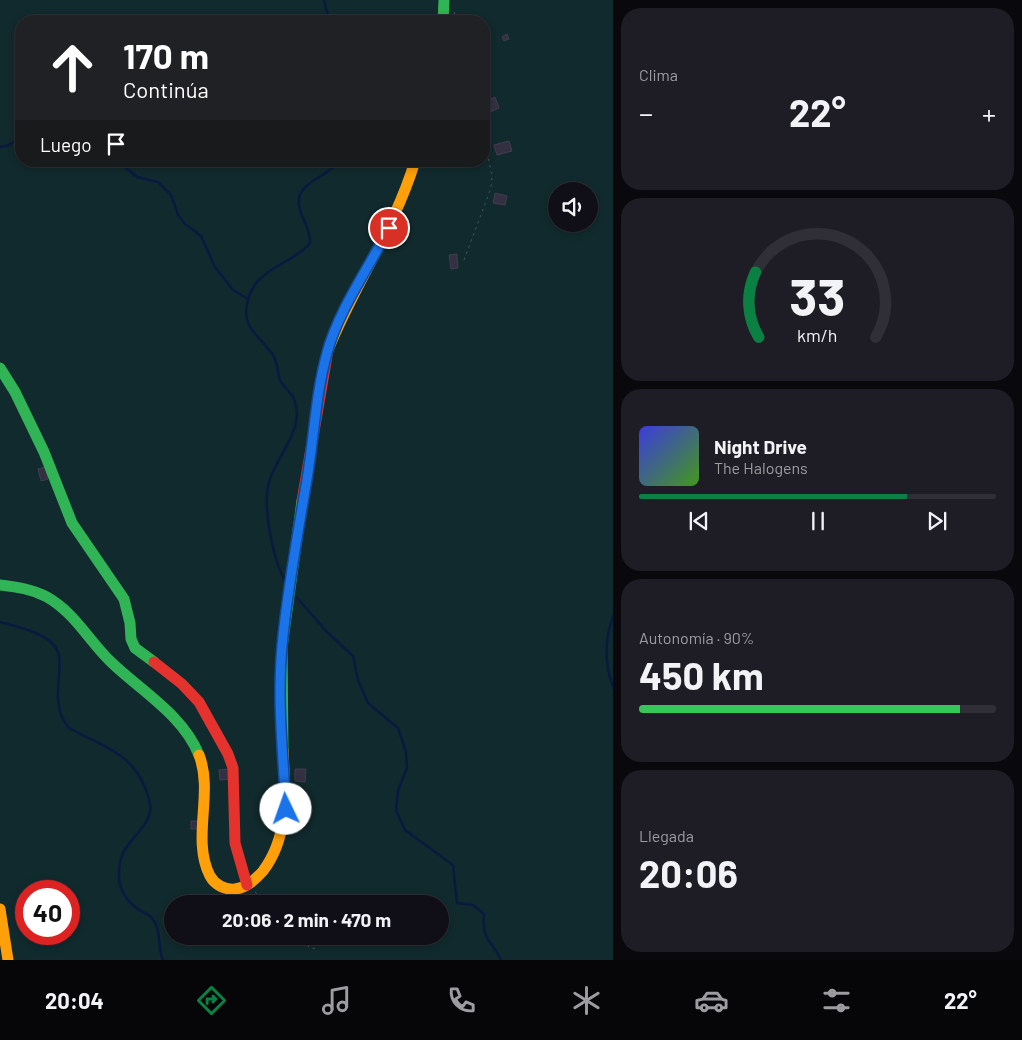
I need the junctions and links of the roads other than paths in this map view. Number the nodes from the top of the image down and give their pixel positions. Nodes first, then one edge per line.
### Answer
1 (444, 0) edge
2 (443, 15) edge
3 (413, 167) edge
4 (0, 368) edge
5 (0, 585) edge
6 (248, 885) junction
7 (0, 910) edge
8 (8, 960) edge

1 - 2 street
3 - 6 street
4 - 6 street
5 - 6 street
7 - 8 street

